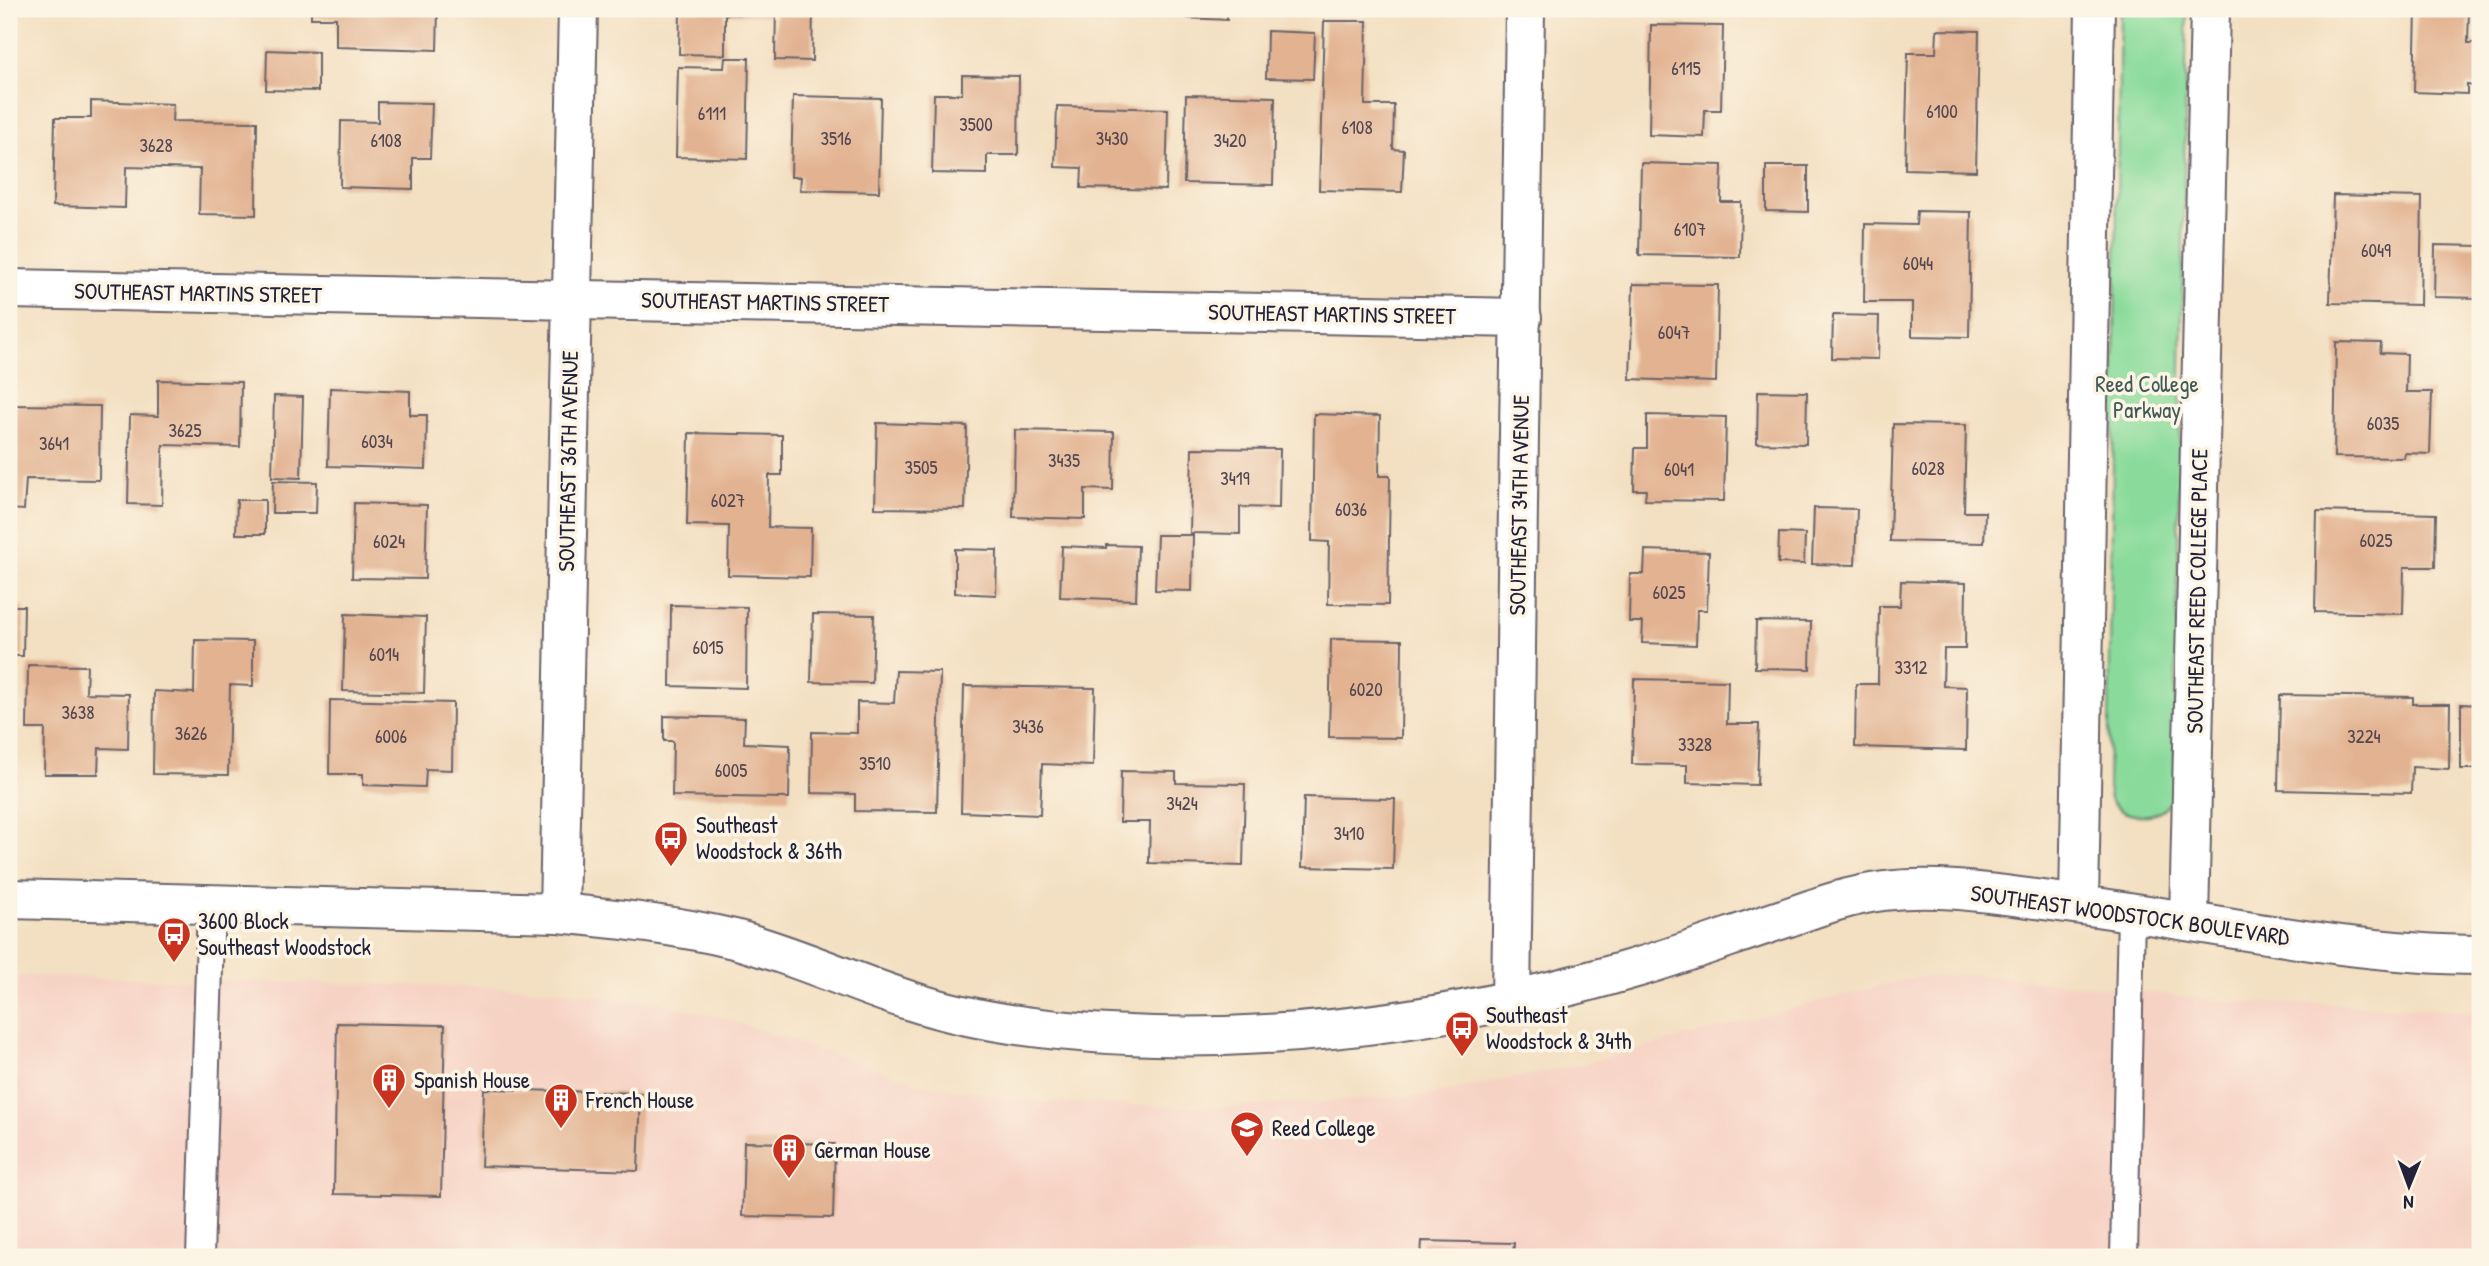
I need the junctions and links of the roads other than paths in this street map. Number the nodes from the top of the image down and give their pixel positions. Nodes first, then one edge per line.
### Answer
1 (578, 9) edge
2 (1525, 9) edge
3 (2095, 9) edge
4 (2210, 9) edge
5 (9, 289) edge
6 (572, 299) junction
7 (1522, 318) junction
8 (9, 899) edge
9 (211, 904) junction
10 (2079, 904) junction
11 (2131, 912) junction
12 (559, 913) junction
13 (2189, 921) junction
14 (2480, 955) edge
15 (1511, 1001) junction
16 (200, 1257) edge
17 (2124, 1257) edge

1 - 6 street, SOUTHEAST 36TH AVENUE
2 - 7 street, SOUTHEAST 34TH AVENUE
3 - 10 street
4 - 13 street, SOUTHEAST REED COLLEGE PLACE
5 - 6 street, SOUTHEAST MARTINS STREET
6 - 7 street, SOUTHEAST MARTINS STREET
6 - 12 street, SOUTHEAST 36TH AVENUE
7 - 15 street, SOUTHEAST 34TH AVENUE
8 - 9 street, SOUTHEAST WOODSTOCK BOULEVARD
9 - 12 street, SOUTHEAST WOODSTOCK BOULEVARD
9 - 16 lane
10 - 11 street, SOUTHEAST WOODSTOCK BOULEVARD
10 - 15 street, SOUTHEAST WOODSTOCK BOULEVARD
11 - 13 street, SOUTHEAST WOODSTOCK BOULEVARD
11 - 17 lane
12 - 15 street, SOUTHEAST WOODSTOCK BOULEVARD
13 - 14 street, SOUTHEAST WOODSTOCK BOULEVARD

